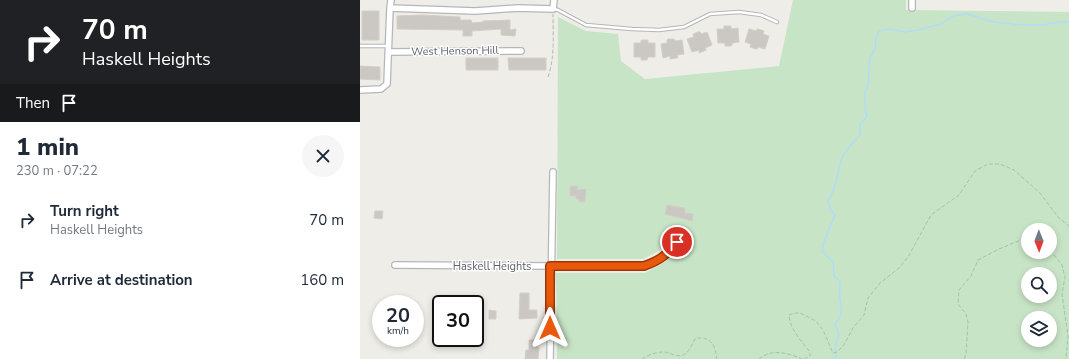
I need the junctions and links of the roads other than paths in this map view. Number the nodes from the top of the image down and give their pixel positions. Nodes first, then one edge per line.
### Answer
1 (391, 0) edge
2 (554, 0) edge
3 (912, 0) edge
4 (390, 8) junction
5 (912, 8) dead end
6 (553, 9) junction
7 (778, 22) dead end
8 (360, 46) edge
9 (389, 49) junction
10 (521, 51) dead end
11 (360, 90) edge
12 (553, 172) dead end
13 (677, 242) dead end
14 (395, 265) dead end
15 (550, 266) junction
16 (550, 359) edge

1 - 4 street
2 - 6 street
3 - 5 street
4 - 6 street
4 - 9 street
6 - 7 lane
8 - 9 lane
9 - 10 street, West Henson Hill
9 - 11 street
12 - 15 street
13 - 15 lane, Haskell Heights
14 - 15 street, Haskell Heights
15 - 16 street

